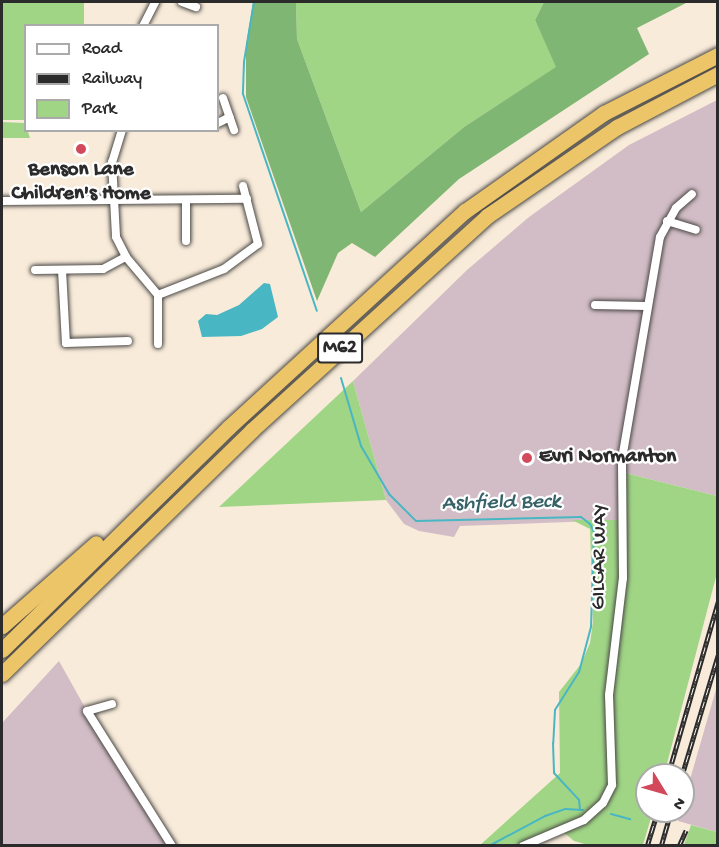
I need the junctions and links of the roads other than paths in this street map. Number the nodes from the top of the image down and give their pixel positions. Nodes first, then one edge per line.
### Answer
1 (154, 2) edge
2 (182, 2) edge
3 (196, 7) dead end
4 (144, 24) edge
5 (717, 55) edge
6 (717, 74) edge
7 (223, 98) dead end
8 (230, 117) junction
9 (219, 122) edge
10 (234, 130) dead end
11 (121, 132) edge
12 (243, 186) dead end
13 (692, 194) dead end
14 (247, 200) junction
15 (2, 201) edge
16 (186, 202) junction
17 (114, 203) junction
18 (667, 221) junction
19 (696, 230) dead end
20 (186, 241) dead end
21 (126, 257) junction
22 (35, 270) dead end
23 (62, 270) junction
24 (158, 295) junction
25 (595, 305) dead end
26 (646, 306) junction
27 (128, 341) dead end
28 (158, 344) dead end
29 (230, 427) junction
30 (2, 626) edge
31 (2, 650) edge
32 (2, 676) edge
33 (112, 704) dead end
34 (172, 846) edge
35 (523, 846) edge

1 - 4 street
2 - 3 street
5 - 29 highway, M62
6 - 32 highway, M62
7 - 8 street
8 - 9 street
8 - 10 street
11 - 17 street
12 - 14 street
13 - 18 street, GILCAR WAY
14 - 16 street
14 - 24 street
15 - 17 street
16 - 17 street
16 - 20 street
17 - 21 street
18 - 19 street
18 - 26 street, GILCAR WAY
21 - 23 street
21 - 24 street
22 - 23 street
23 - 27 street
24 - 28 street
25 - 26 street
26 - 35 street, GILCAR WAY
29 - 30 highway, M62
29 - 31 highway, M62
33 - 34 street

